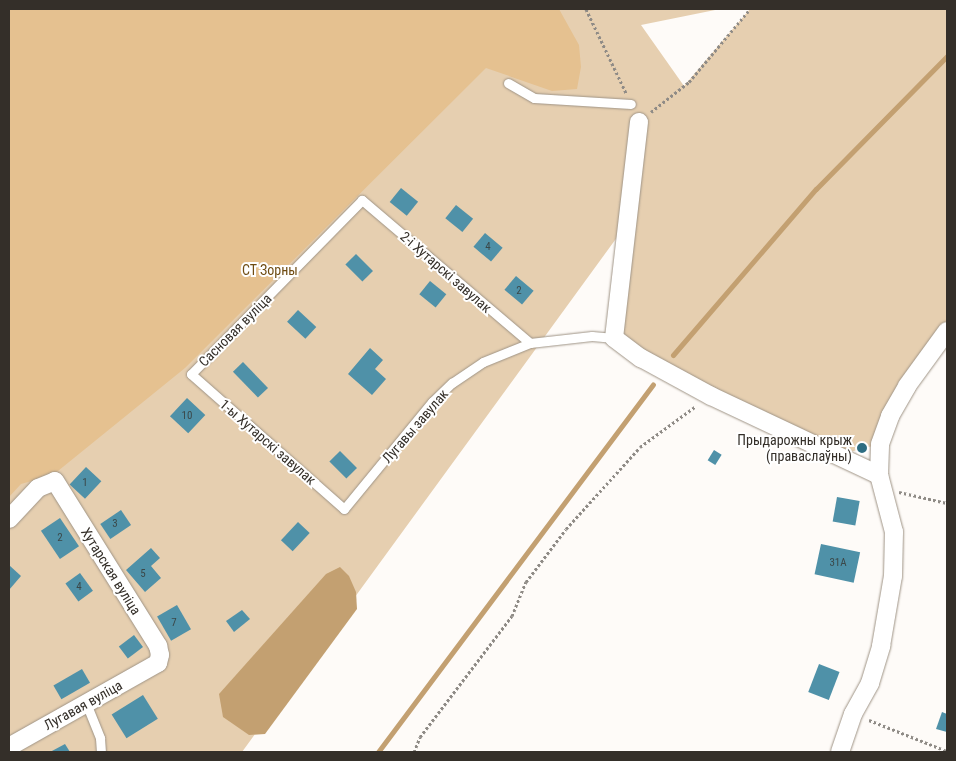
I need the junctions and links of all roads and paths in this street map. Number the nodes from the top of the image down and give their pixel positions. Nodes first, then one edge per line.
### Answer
1 (586, 9) edge
2 (750, 9) edge
3 (508, 83) dead end
4 (631, 104) joint
5 (639, 122) joint
6 (362, 200) joint
7 (947, 330) edge
8 (614, 338) junction
9 (530, 343) junction
10 (191, 374) joint
11 (711, 396) junction
12 (881, 482) junction
13 (947, 503) edge
14 (344, 509) joint
15 (9, 519) edge
16 (158, 663) joint
17 (86, 703) junction
18 (853, 714) junction
19 (9, 747) edge
20 (947, 751) edge
21 (101, 752) edge
22 (414, 752) edge
23 (840, 752) edge

1 - 4 path
2 - 5 path
3 - 4 lane
5 - 8 street
6 - 9 lane, 2-і Хутарскі завулак
6 - 10 lane, Сасновая вуліца
7 - 12 street
8 - 9 lane, Лугавы завулак
8 - 11 street
9 - 14 lane, Лугавы завулак
10 - 14 lane, 1-ы Хутарскі завулак
11 - 12 street
11 - 22 path
12 - 13 path
12 - 18 street
15 - 16 street, Хутарская вуліца
16 - 17 street, Лугавая вуліца
17 - 19 street, Лугавая вуліца
17 - 21 lane
18 - 20 path
18 - 23 street

